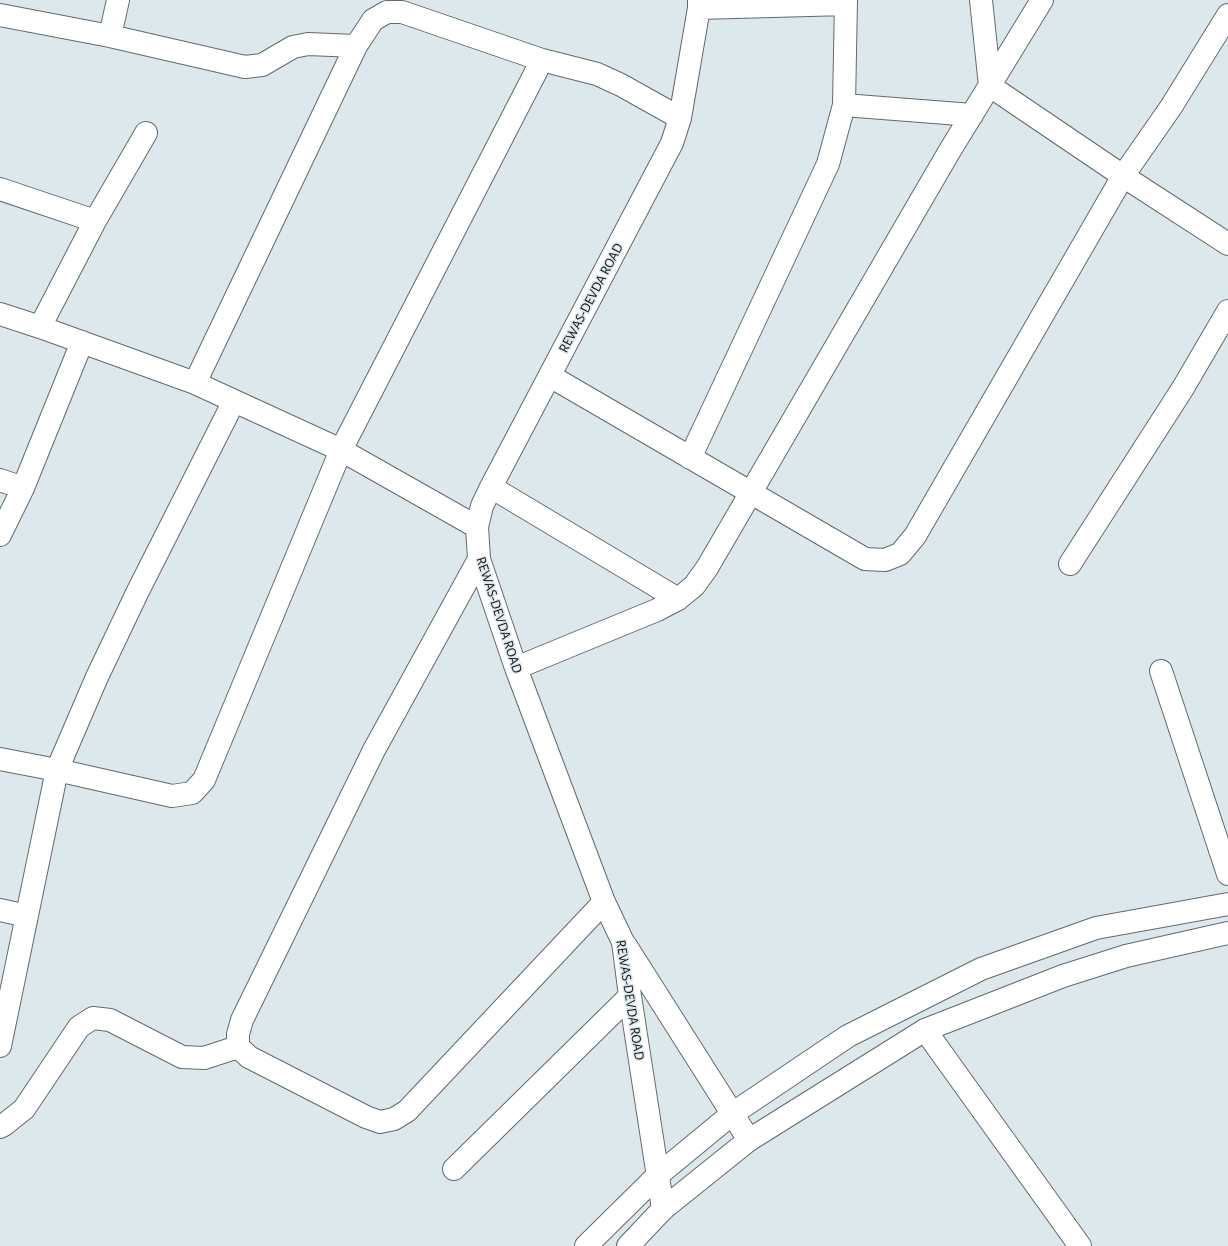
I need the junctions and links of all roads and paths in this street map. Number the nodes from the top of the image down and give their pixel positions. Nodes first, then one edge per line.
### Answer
1 (118, 0) edge
2 (981, 0) edge
3 (1042, 0) edge
4 (846, 2) edge
5 (699, 4) edge
6 (0, 15) edge
7 (1228, 15) edge
8 (110, 36) junction
9 (356, 46) junction
10 (542, 60) junction
11 (990, 86) junction
12 (844, 105) junction
13 (972, 115) junction
14 (680, 118) junction
15 (146, 133) dead end
16 (1123, 176) junction
17 (0, 189) edge
18 (95, 221) junction
19 (1228, 244) edge
20 (1228, 311) edge
21 (0, 314) edge
22 (40, 327) junction
23 (82, 342) junction
24 (550, 376) junction
25 (195, 383) junction
26 (234, 401) junction
27 (341, 450) junction
28 (690, 458) junction
29 (0, 480) edge
30 (491, 487) junction
31 (23, 488) junction
32 (750, 492) junction
33 (477, 526) junction
34 (0, 535) edge
35 (478, 559) junction
36 (1070, 564) dead end
37 (678, 599) junction
38 (516, 668) junction
39 (1161, 671) dead end
40 (0, 759) edge
41 (57, 770) junction
42 (1228, 874) edge
43 (604, 902) junction
44 (1228, 904) edge
45 (0, 910) edge
46 (27, 916) junction
47 (1228, 933) edge
48 (623, 942) junction
49 (630, 996) junction
50 (925, 1030) junction
51 (0, 1046) edge
52 (238, 1047) junction
53 (732, 1114) junction
54 (0, 1127) edge
55 (749, 1140) junction
56 (454, 1169) dead end
57 (658, 1175) junction
58 (663, 1210) junction
59 (586, 1246) edge
60 (628, 1246) edge
61 (1080, 1246) edge

1 - 8 street
2 - 11 street
3 - 11 street
4 - 5 street
4 - 12 street
5 - 14 street, REWAS-DEVDA ROAD
6 - 8 street
7 - 16 street
8 - 9 street
9 - 10 street
9 - 25 street
10 - 14 street
10 - 27 street
11 - 13 street
11 - 16 street
12 - 13 street
12 - 28 street
13 - 32 street
14 - 24 street, REWAS-DEVDA ROAD
15 - 18 street
16 - 19 street
16 - 32 street
17 - 18 street
18 - 22 street
20 - 36 street
21 - 22 street
22 - 23 street
23 - 25 street
23 - 31 street
24 - 28 street
24 - 30 street, REWAS-DEVDA ROAD
25 - 26 street
26 - 27 street
26 - 41 street
27 - 33 street
27 - 41 street
28 - 32 street
29 - 31 street
30 - 33 street, REWAS-DEVDA ROAD
30 - 37 street
31 - 34 street
32 - 37 street
33 - 35 street, REWAS-DEVDA ROAD
35 - 38 street, REWAS-DEVDA ROAD
35 - 52 street
37 - 38 street
38 - 43 street, REWAS-DEVDA ROAD
39 - 42 street
40 - 41 street
41 - 46 street
43 - 48 street, REWAS-DEVDA ROAD
43 - 52 street
44 - 53 street
45 - 46 street
46 - 51 street
47 - 50 street
48 - 49 street, REWAS-DEVDA ROAD
48 - 53 street
49 - 56 street
49 - 57 street, REWAS-DEVDA ROAD
50 - 55 street
50 - 61 street
52 - 54 street
53 - 55 street
53 - 57 street
55 - 58 street
57 - 58 street, REWAS-DEVDA ROAD
57 - 59 street
58 - 60 street

